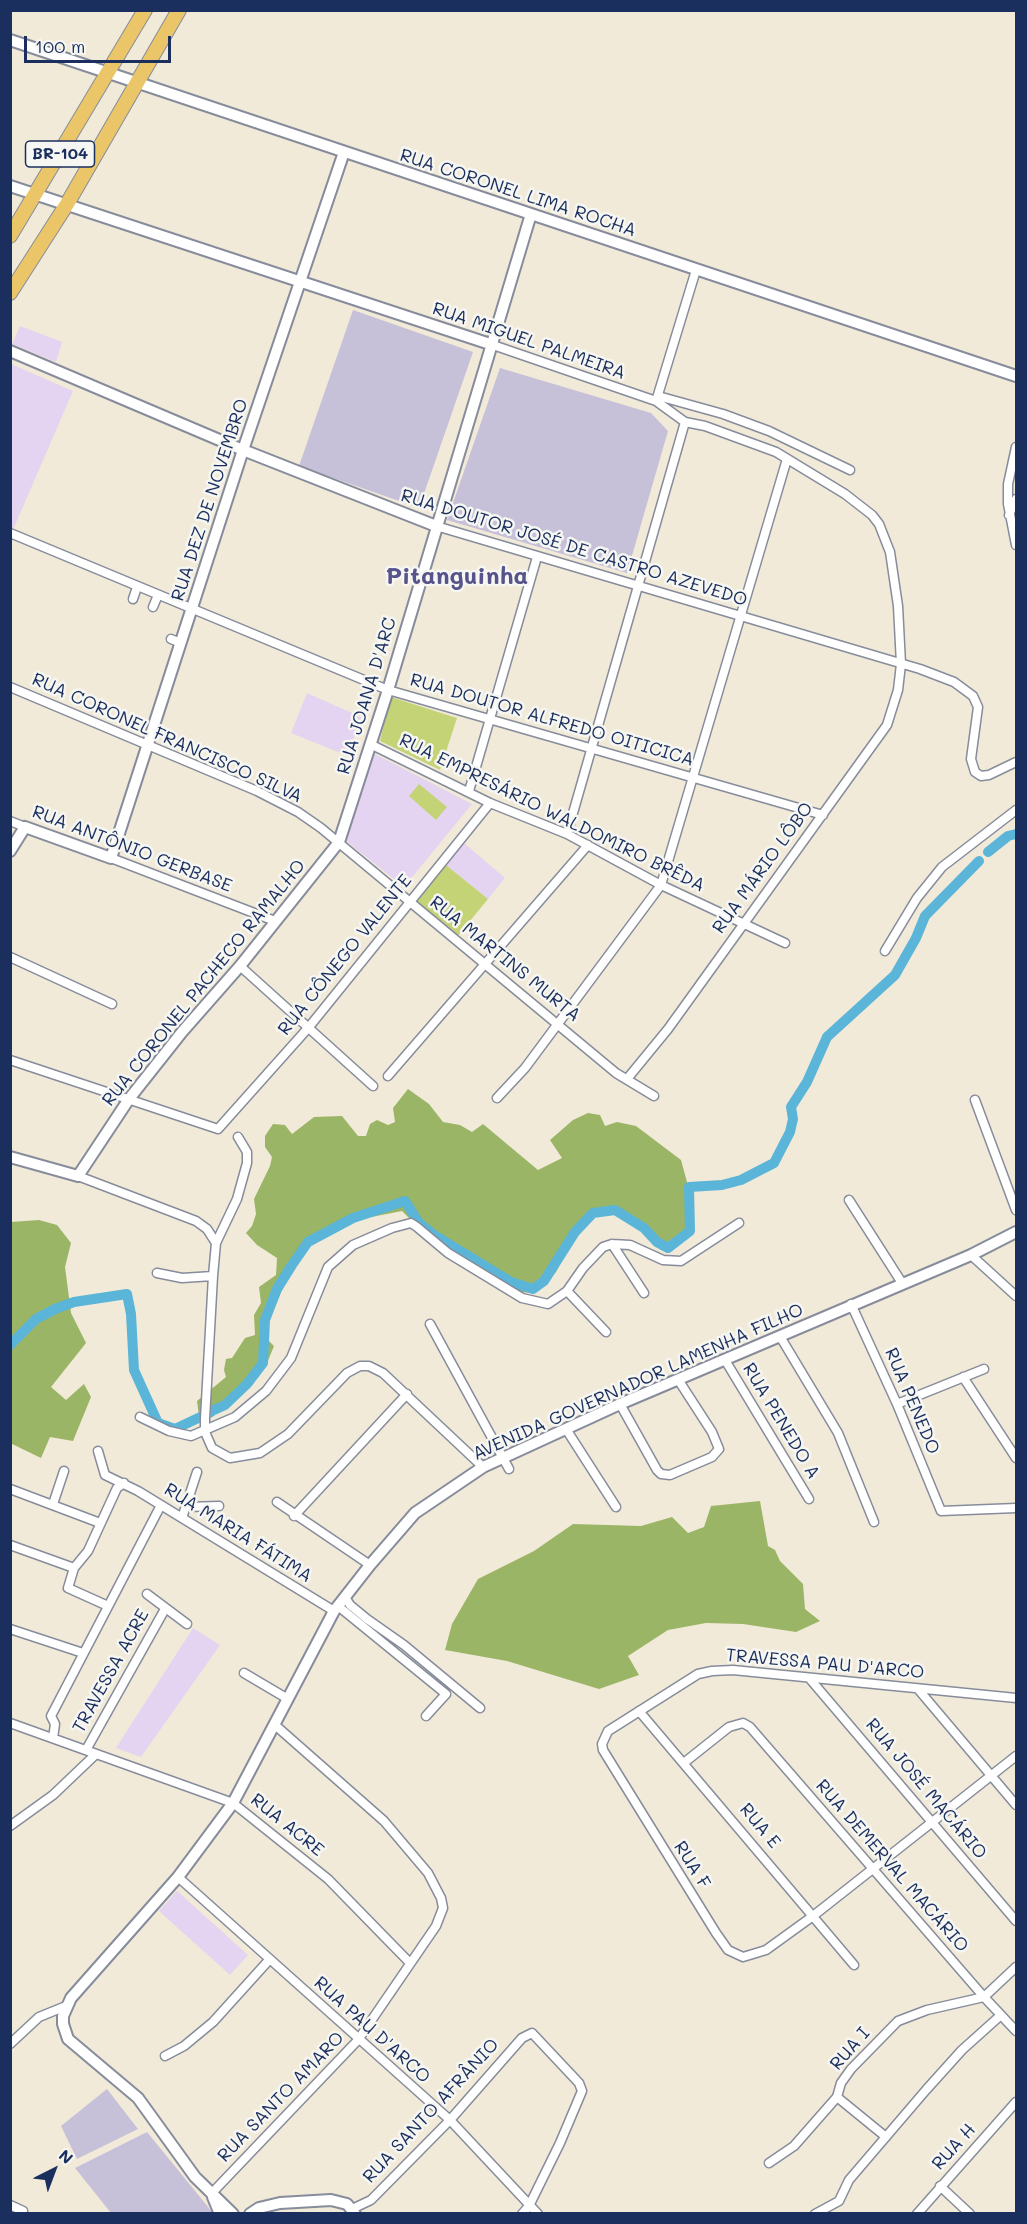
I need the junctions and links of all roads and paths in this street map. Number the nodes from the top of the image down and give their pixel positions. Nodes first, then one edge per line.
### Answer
1 (180, 10) edge
2 (139, 14) edge
3 (10, 40) edge
4 (108, 73) junction
5 (137, 84) junction
6 (344, 152) junction
7 (10, 186) edge
8 (36, 194) junction
9 (67, 204) junction
10 (531, 214) junction
11 (10, 236) edge
12 (696, 270) junction
13 (302, 281) junction
14 (10, 293) edge
15 (490, 344) junction
16 (10, 351) edge
17 (1017, 376) edge
18 (657, 399) junction
19 (685, 422) junction
20 (1017, 447) edge
21 (243, 450) junction
22 (787, 459) junction
23 (850, 470) dead end
24 (1017, 499) edge
25 (1009, 516) junction
26 (436, 526) junction
27 (10, 533) edge
28 (1017, 545) edge
29 (537, 557) junction
30 (137, 586) junction
31 (640, 587) junction
32 (158, 595) junction
33 (133, 598) dead end
34 (153, 607) dead end
35 (192, 609) junction
36 (742, 617) junction
37 (901, 664) junction
38 (10, 687) edge
39 (388, 690) junction
40 (490, 719) junction
41 (370, 744) junction
42 (148, 745) junction
43 (592, 749) junction
44 (1017, 762) edge
45 (692, 778) junction
46 (469, 791) junction
47 (490, 803) junction
48 (1017, 810) edge
49 (823, 814) junction
50 (10, 821) edge
51 (25, 827) junction
52 (567, 834) junction
53 (339, 842) junction
54 (588, 845) junction
55 (10, 851) edge
56 (111, 858) junction
57 (661, 885) junction
58 (409, 903) junction
59 (275, 921) junction
60 (744, 923) junction
61 (785, 943) dead end
62 (885, 951) dead end
63 (10, 957) edge
64 (483, 963) junction
65 (240, 966) junction
66 (112, 1005) dead end
67 (556, 1023) junction
68 (309, 1027) junction
69 (10, 1060) edge
70 (388, 1076) dead end
71 (627, 1079) junction
72 (373, 1086) dead end
73 (654, 1096) dead end
74 (497, 1098) dead end
75 (129, 1099) junction
76 (975, 1101) dead end
77 (238, 1137) dead end
78 (10, 1156) edge
79 (78, 1176) junction
80 (849, 1200) dead end
81 (1017, 1210) edge
82 (739, 1223) dead end
83 (1017, 1232) edge
84 (216, 1244) junction
85 (612, 1244) junction
86 (971, 1255) junction
87 (157, 1273) dead end
88 (213, 1276) junction
89 (902, 1283) junction
90 (567, 1291) junction
91 (644, 1293) dead end
92 (1017, 1296) edge
93 (851, 1304) junction
94 (430, 1324) dead end
95 (606, 1332) dead end
96 (781, 1338) junction
97 (725, 1360) junction
98 (984, 1368) dead end
99 (963, 1377) junction
100 (679, 1380) junction
101 (407, 1394) junction
102 (620, 1404) junction
103 (897, 1404) junction
104 (140, 1417) dead end
105 (566, 1429) junction
106 (205, 1432) junction
107 (98, 1451) dead end
108 (503, 1457) junction
109 (1017, 1458) edge
110 (483, 1467) junction
111 (509, 1469) dead end
112 (64, 1471) dead end
113 (197, 1472) dead end
114 (124, 1484) junction
115 (10, 1489) edge
116 (809, 1499) dead end
117 (277, 1502) dead end
118 (52, 1504) junction
119 (161, 1505) junction
120 (219, 1506) dead end
121 (186, 1507) junction
122 (616, 1507) dead end
123 (1017, 1508) edge
124 (294, 1516) junction
125 (182, 1518) junction
126 (874, 1522) dead end
127 (100, 1523) junction
128 (10, 1545) edge
129 (370, 1565) junction
130 (74, 1568) junction
131 (147, 1594) dead end
132 (339, 1604) junction
133 (108, 1606) junction
134 (165, 1609) junction
135 (187, 1624) dead end
136 (10, 1629) edge
137 (83, 1653) junction
138 (244, 1673) dead end
139 (810, 1679) junction
140 (918, 1689) junction
141 (1017, 1698) edge
142 (288, 1699) junction
143 (480, 1708) dead end
144 (639, 1711) junction
145 (426, 1716) dead end
146 (10, 1724) edge
147 (275, 1725) junction
148 (53, 1738) junction
149 (86, 1750) junction
150 (96, 1754) junction
151 (1017, 1756) edge
152 (610, 1761) joint
153 (685, 1762) junction
154 (991, 1777) junction
155 (233, 1803) junction
156 (1017, 1805) edge
157 (933, 1821) junction
158 (10, 1826) edge
159 (873, 1868) junction
160 (178, 1876) junction
161 (813, 1916) junction
162 (1017, 1921) edge
163 (268, 1960) junction
164 (410, 1963) junction
165 (854, 1965) dead end
166 (1017, 1967) edge
167 (984, 1997) junction
168 (65, 2011) junction
169 (1001, 2015) junction
170 (1017, 2031) edge
171 (358, 2040) junction
172 (10, 2044) edge
173 (165, 2056) dead end
174 (837, 2097) junction
175 (1017, 2102) edge
176 (450, 2120) junction
177 (886, 2137) junction
178 (769, 2163) dead end
179 (940, 2186) junction
180 (212, 2194) junction
181 (10, 2205) edge
182 (529, 2206) junction
183 (22, 2211) dead end
184 (354, 2211) edge
185 (220, 2214) edge
186 (233, 2214) edge
187 (250, 2214) edge
188 (522, 2214) edge
189 (538, 2214) edge
190 (815, 2214) edge
191 (916, 2214) edge
192 (970, 2214) edge

1 - 5 highway, BR-104
2 - 4 highway, BR-104
3 - 4 street, RUA CORONEL LIMA ROCHA
4 - 5 street, RUA CORONEL LIMA ROCHA
4 - 8 highway, BR-104
5 - 6 street, RUA CORONEL LIMA ROCHA
5 - 9 highway, BR-104
6 - 10 street, RUA CORONEL LIMA ROCHA
6 - 13 street, RUA DEZ DE NOVEMBRO
7 - 8 street, RUA MIGUEL PALMEIRA
8 - 9 street, RUA MIGUEL PALMEIRA
8 - 11 highway, BR-104
9 - 13 street, RUA MIGUEL PALMEIRA
9 - 14 highway, BR-104
10 - 12 street, RUA CORONEL LIMA ROCHA
10 - 15 street, RUA JOANA D'ARC
12 - 17 street, RUA CORONEL LIMA ROCHA
12 - 18 street
13 - 15 street, RUA MIGUEL PALMEIRA
13 - 21 street, RUA DEZ DE NOVEMBRO
15 - 18 street, RUA MIGUEL PALMEIRA
15 - 26 street, RUA JOANA D'ARC
16 - 21 street, RUA DOUTOR JOSÉ DE CASTRO AZEVEDO
18 - 19 street, RUA MIGUEL PALMEIRA
18 - 23 street, RUA MIGUEL PALMEIRA
19 - 22 street, RUA MIGUEL PALMEIRA
19 - 31 street
20 - 25 street
21 - 26 street, RUA DOUTOR JOSÉ DE CASTRO AZEVEDO
21 - 35 street, RUA DEZ DE NOVEMBRO
22 - 36 street
22 - 37 street, RUA MIGUEL PALMEIRA
24 - 25 street
25 - 28 street
26 - 29 street, RUA DOUTOR JOSÉ DE CASTRO AZEVEDO
26 - 39 street, RUA JOANA D'ARC
27 - 30 street, RUA DOUTOR ALFREDO OITICICA
29 - 31 street, RUA DOUTOR JOSÉ DE CASTRO AZEVEDO
29 - 40 street
30 - 32 street, RUA DOUTOR ALFREDO OITICICA
30 - 33 street
31 - 36 street, RUA DOUTOR JOSÉ DE CASTRO AZEVEDO
31 - 43 street
32 - 34 street
32 - 35 street, RUA DOUTOR ALFREDO OITICICA
35 - 39 street, RUA DOUTOR ALFREDO OITICICA
35 - 42 street, RUA DEZ DE NOVEMBRO
36 - 37 street, RUA DOUTOR JOSÉ DE CASTRO AZEVEDO
36 - 45 street
37 - 44 street, RUA DOUTOR JOSÉ DE CASTRO AZEVEDO
37 - 49 street, RUA MÁRIO LÔBO
38 - 42 street, RUA CORONEL FRANCISCO SILVA
39 - 40 street, RUA DOUTOR ALFREDO OITICICA
39 - 41 street, RUA JOANA D'ARC
40 - 43 street, RUA DOUTOR ALFREDO OITICICA
40 - 46 street
41 - 46 street, RUA EMPRESÁRIO WALDOMIRO BRÊDA
41 - 53 street, RUA JOANA D'ARC
42 - 53 street, RUA CORONEL FRANCISCO SILVA
42 - 56 street, RUA DEZ DE NOVEMBRO
43 - 45 street, RUA DOUTOR ALFREDO OITICICA
43 - 52 street
45 - 49 street, RUA DOUTOR ALFREDO OITICICA
45 - 57 street
46 - 47 street, RUA EMPRESÁRIO WALDOMIRO BRÊDA
47 - 52 street, RUA EMPRESÁRIO WALDOMIRO BRÊDA
47 - 58 street, RUA CÔNEGO VALENTE
48 - 62 street
49 - 60 street, RUA MÁRIO LÔBO
50 - 51 street, RUA ANTÔNIO GERBASE
51 - 55 street
51 - 56 street, RUA ANTÔNIO GERBASE
52 - 54 street, RUA EMPRESÁRIO WALDOMIRO BRÊDA
53 - 58 street, RUA MARTINS MURTA
53 - 59 street, RUA CORONEL PACHECO RAMALHO
54 - 57 street, RUA EMPRESÁRIO WALDOMIRO BRÊDA
54 - 64 street
56 - 59 street, RUA ANTÔNIO GERBASE
57 - 60 street, RUA EMPRESÁRIO WALDOMIRO BRÊDA
57 - 67 street
58 - 64 street, RUA MARTINS MURTA
58 - 68 street, RUA CÔNEGO VALENTE
59 - 65 street, RUA CORONEL PACHECO RAMALHO
60 - 61 street, RUA EMPRESÁRIO WALDOMIRO BRÊDA
60 - 71 street, RUA MÁRIO LÔBO
63 - 66 street
64 - 67 street, RUA MARTINS MURTA
64 - 70 street
65 - 68 street
65 - 75 street, RUA CORONEL PACHECO RAMALHO
67 - 71 street, RUA MARTINS MURTA
67 - 74 street
68 - 72 street
68 - 75 street, RUA CÔNEGO VALENTE
69 - 75 street
71 - 73 street, RUA MARTINS MURTA
75 - 79 street, RUA CORONEL PACHECO RAMALHO
76 - 81 street
77 - 84 street
78 - 79 street
79 - 84 street
80 - 89 street
82 - 85 street
83 - 86 street, AVENIDA GOVERNADOR LAMENHA FILHO
84 - 88 street
85 - 90 street
85 - 91 street
86 - 89 street, AVENIDA GOVERNADOR LAMENHA FILHO
86 - 92 street
87 - 88 street
88 - 106 street
89 - 93 street, AVENIDA GOVERNADOR LAMENHA FILHO
90 - 95 street
90 - 106 street
93 - 96 street, AVENIDA GOVERNADOR LAMENHA FILHO
93 - 103 street, RUA PENEDO
94 - 108 street
96 - 97 street, AVENIDA GOVERNADOR LAMENHA FILHO
96 - 126 street
97 - 100 street, AVENIDA GOVERNADOR LAMENHA FILHO
97 - 116 street, RUA PENEDO A
98 - 99 street
99 - 103 street
99 - 109 street
100 - 102 street, AVENIDA GOVERNADOR LAMENHA FILHO
100 - 102 street
101 - 106 street
101 - 110 street
101 - 124 street
102 - 105 street, AVENIDA GOVERNADOR LAMENHA FILHO
103 - 123 street, RUA PENEDO
104 - 106 street
105 - 108 street, AVENIDA GOVERNADOR LAMENHA FILHO
105 - 122 street
107 - 114 street, RUA MARIA FÁTIMA
108 - 110 street, AVENIDA GOVERNADOR LAMENHA FILHO
108 - 111 street
110 - 129 street, AVENIDA GOVERNADOR LAMENHA FILHO
112 - 118 street
113 - 121 street
114 - 119 street, RUA MARIA FÁTIMA
114 - 127 street
115 - 118 street
117 - 124 street
118 - 127 street
119 - 125 street, RUA MARIA FÁTIMA
119 - 133 street
120 - 121 street
121 - 125 street
124 - 129 street
125 - 132 street, RUA MARIA FÁTIMA
127 - 130 street
128 - 130 street
129 - 132 street, AVENIDA GOVERNADOR LAMENHA FILHO
130 - 133 street
131 - 134 street
132 - 142 street, AVENIDA GOVERNADOR LAMENHA FILHO
132 - 143 street
132 - 145 street
133 - 137 street
134 - 135 street
134 - 149 street, TRAVESSA ACRE
136 - 137 street
137 - 148 street
138 - 142 street
139 - 140 street, TRAVESSA PAU D'ARCO
139 - 144 street, TRAVESSA PAU D'ARCO
139 - 157 street, RUA JOSÉ MACÁRIO
140 - 141 street, TRAVESSA PAU D'ARCO
140 - 154 street
142 - 147 street, AVENIDA GOVERNADOR LAMENHA FILHO
144 - 152 street, TRAVESSA PAU D'ARCO
144 - 153 street, RUA E
146 - 148 street, RUA ACRE
147 - 155 street, AVENIDA GOVERNADOR LAMENHA FILHO
147 - 164 street, RUA SANTO AMARO
148 - 149 street, RUA ACRE
149 - 150 street, RUA ACRE
150 - 155 street, RUA ACRE
150 - 158 street, TRAVESSA ACRE
151 - 154 street
152 - 161 street, RUA F
153 - 159 street, RUA DEMERVAL MACÁRIO
153 - 161 street, RUA E
154 - 156 street
154 - 157 street
155 - 160 street, AVENIDA GOVERNADOR LAMENHA FILHO
155 - 164 street, RUA ACRE
157 - 159 street
157 - 162 street, RUA JOSÉ MACÁRIO
159 - 161 street
159 - 167 street, RUA DEMERVAL MACÁRIO
160 - 163 street, RUA PAU D'ARCO
160 - 168 street, AVENIDA GOVERNADOR LAMENHA FILHO
161 - 165 street, RUA E
163 - 171 street, RUA PAU D'ARCO
163 - 173 street
164 - 171 street, RUA SANTO AMARO
166 - 167 street
167 - 169 street, RUA DEMERVAL MACÁRIO
167 - 174 street, RUA I
168 - 172 street
168 - 180 street
169 - 170 street, RUA DEMERVAL MACÁRIO
169 - 177 street
171 - 176 street, RUA PAU D'ARCO
171 - 180 street, RUA SANTO AMARO
174 - 177 street
174 - 178 street, RUA I
175 - 179 street, RUA H
176 - 182 street, RUA PAU D'ARCO
176 - 182 street, RUA SANTO AFRÂNIO
176 - 184 street, RUA SANTO AFRÂNIO
177 - 190 street
179 - 191 street, RUA H
179 - 192 street
180 - 185 street
180 - 186 street
181 - 183 street
182 - 188 street
182 - 189 street, RUA PAU D'ARCO
184 - 187 street

